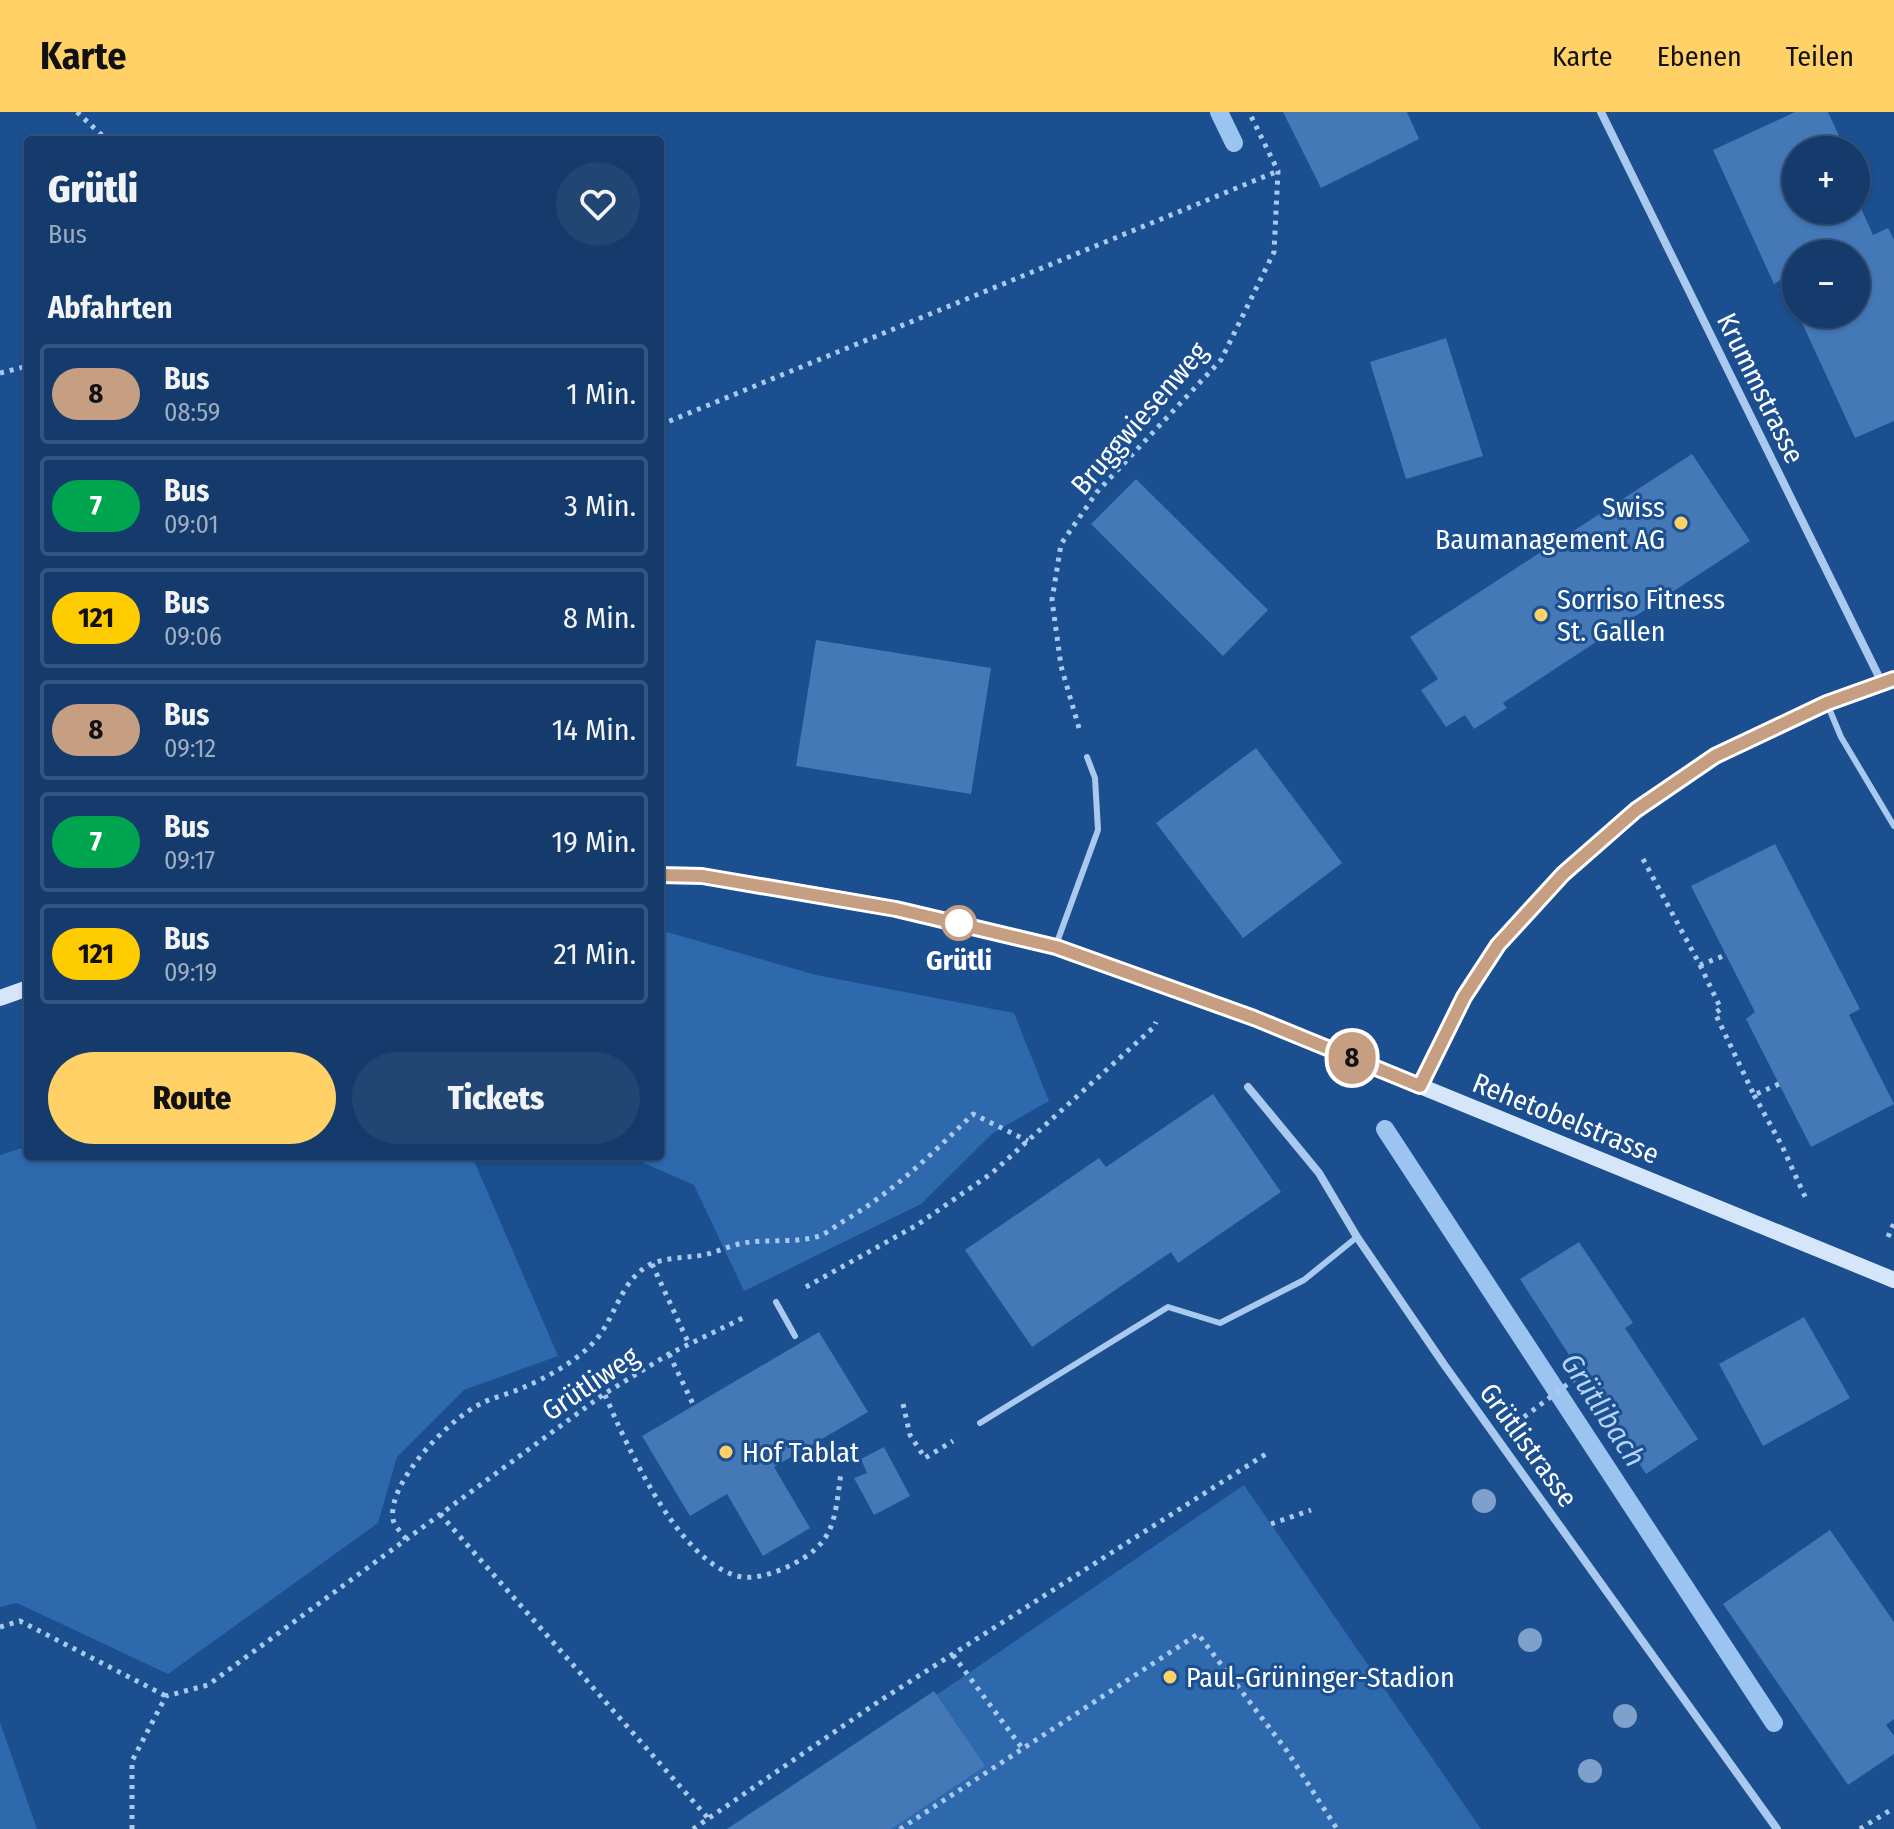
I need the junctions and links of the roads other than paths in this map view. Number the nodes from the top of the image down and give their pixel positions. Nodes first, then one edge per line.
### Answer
1 (1601, 112) edge
2 (1888, 681) edge
3 (1827, 703) junction
4 (1087, 757) road end
5 (1894, 826) edge
6 (664, 875) edge
7 (1056, 947) junction
8 (24, 989) edge
9 (0, 998) edge
10 (1420, 1086) junction
11 (1248, 1087) dead end
12 (1357, 1237) junction
13 (1894, 1280) edge
14 (776, 1302) road end
15 (795, 1336) dead end
16 (980, 1423) road end
17 (1777, 1829) edge

1 - 2 street, Krummstrasse
2 - 3 street
3 - 5 lane
3 - 10 street
4 - 7 lane
6 - 7 street, Rehetobelstrasse
7 - 10 street, Rehetobelstrasse
8 - 9 street
10 - 13 street, Rehetobelstrasse
11 - 12 street, Grütlistrasse
12 - 16 lane
12 - 17 street, Grütlistrasse
14 - 15 lane

